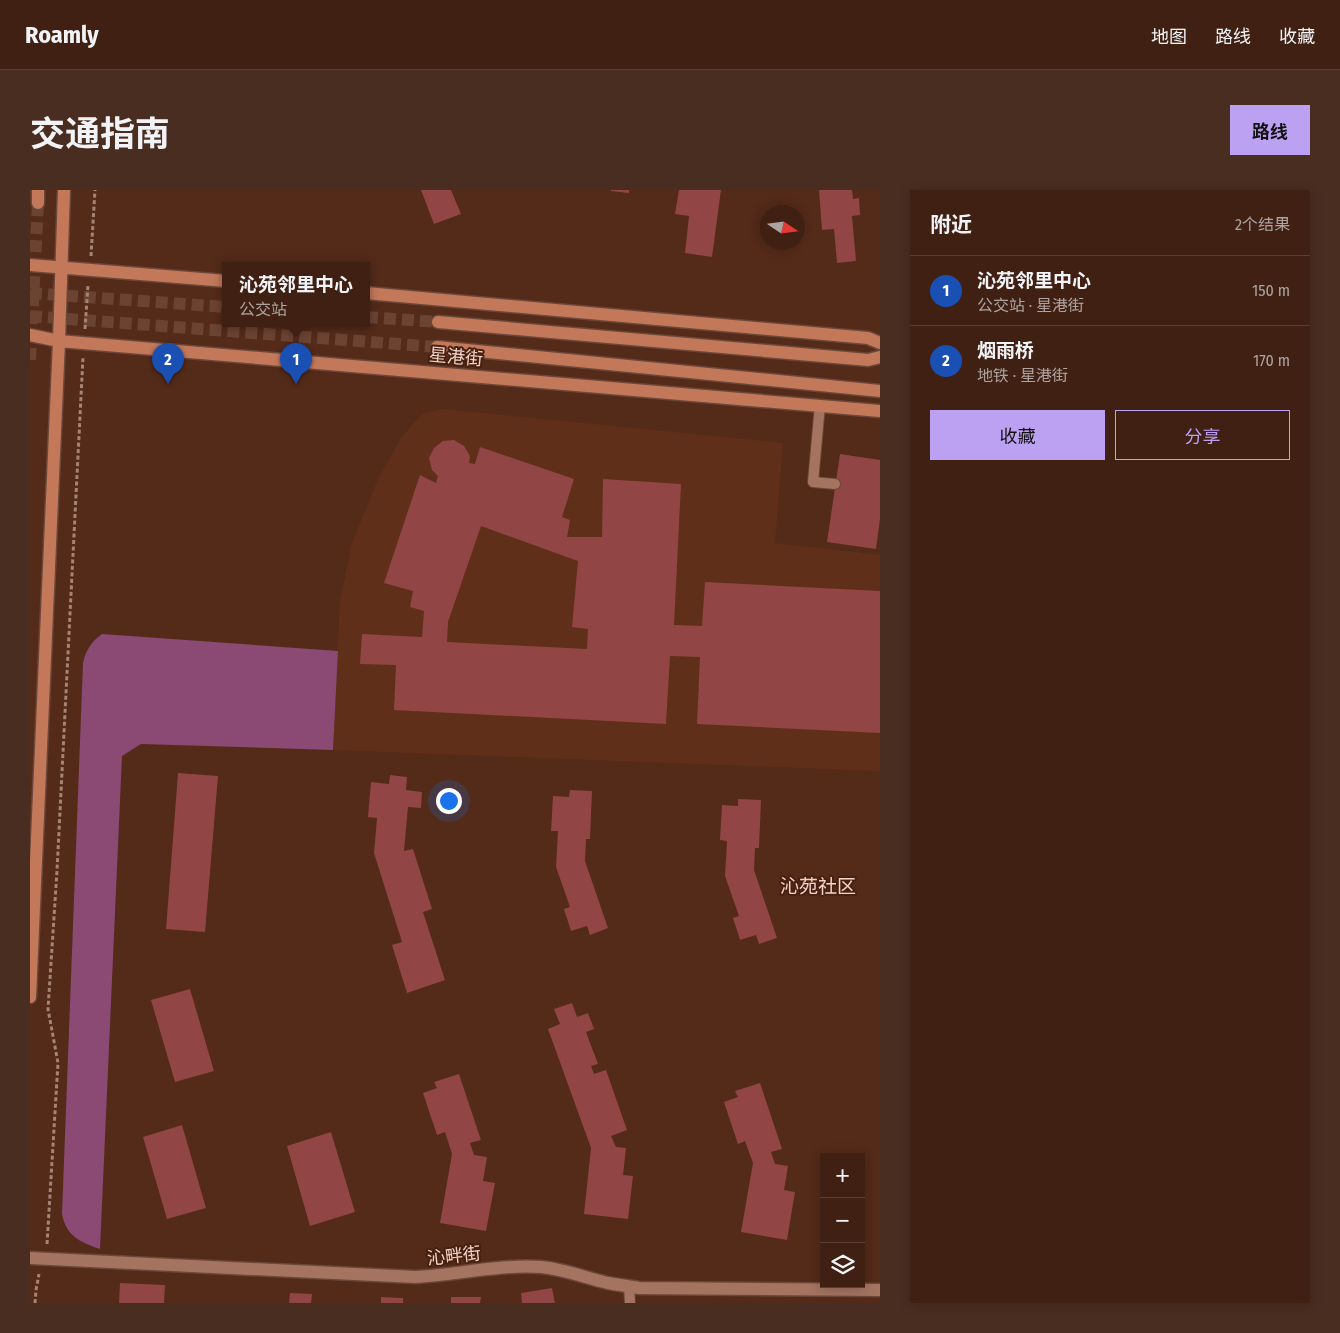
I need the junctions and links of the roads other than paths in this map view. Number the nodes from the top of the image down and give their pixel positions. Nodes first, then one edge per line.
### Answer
1 (64, 190) edge
2 (30, 265) edge
3 (61, 266) junction
4 (222, 281) edge
5 (370, 293) edge
6 (438, 322) tunnel mouth
7 (30, 335) edge
8 (59, 341) junction
9 (880, 343) edge
10 (436, 347) tunnel mouth
11 (880, 357) edge
12 (880, 391) edge
13 (820, 405) junction
14 (880, 411) edge
15 (836, 484) dead end
16 (30, 997) edge
17 (30, 1258) edge
18 (629, 1286) junction
19 (880, 1290) edge
20 (630, 1303) edge

1 - 3 main road
2 - 3 main road
3 - 4 main road
3 - 8 main road
5 - 9 main road
6 - 11 main road, 星港街
7 - 8 main road, 星港街
8 - 13 main road, 星港街
8 - 16 main road
10 - 12 main road, 星港街
13 - 14 main road, 星港街
13 - 15 lane
17 - 18 street, 沁畔街
18 - 19 street, 沁畔街
18 - 20 lane

